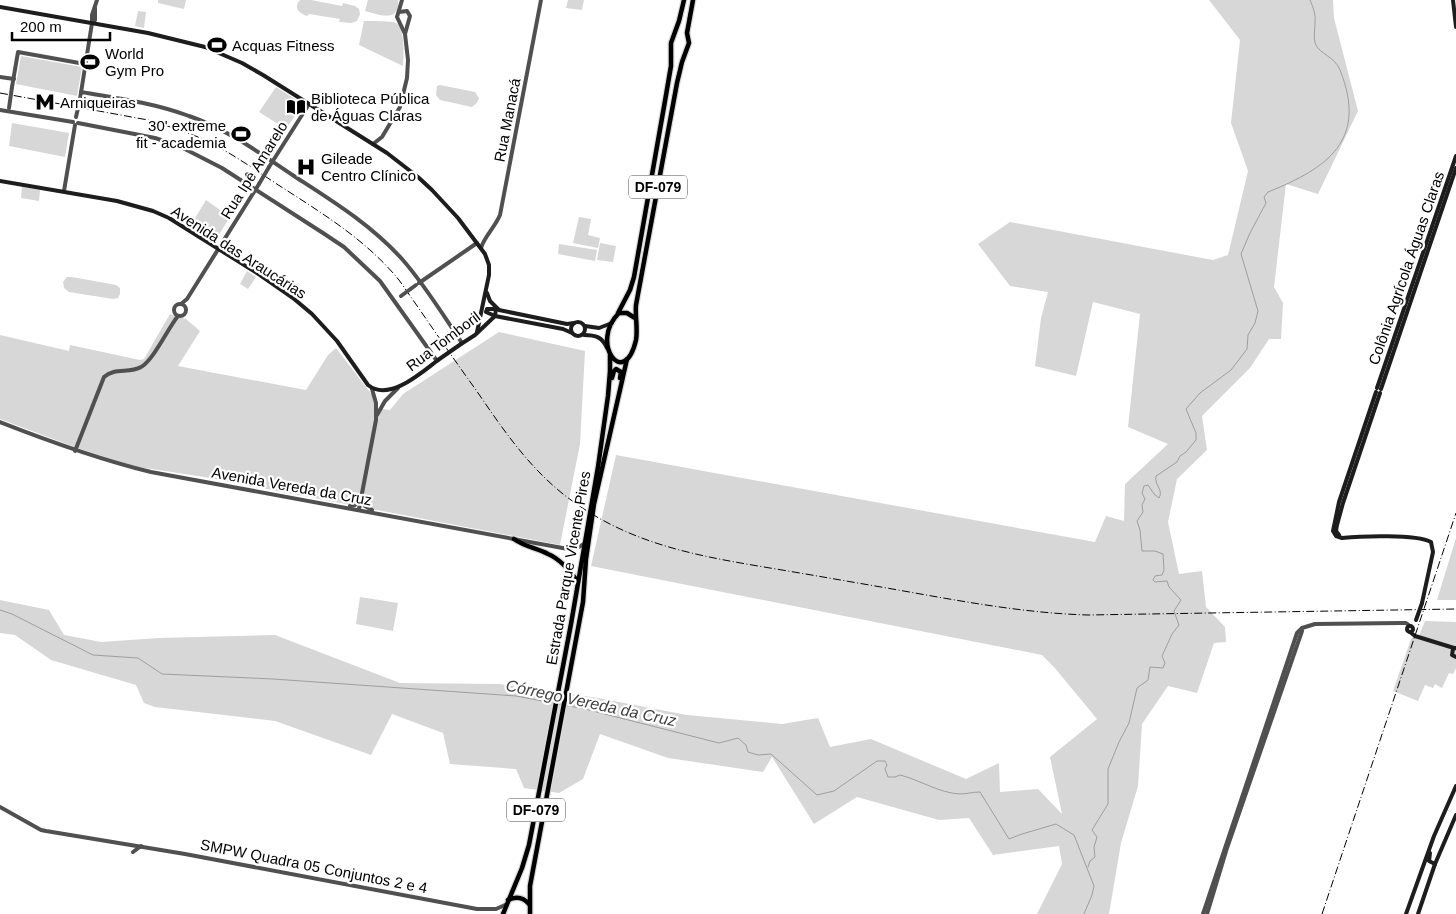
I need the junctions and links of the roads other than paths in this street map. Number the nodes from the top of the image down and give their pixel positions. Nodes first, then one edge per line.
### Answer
1 (97, 0) edge
2 (402, 0) edge
3 (542, 0) edge
4 (684, 0) edge
5 (693, 0) edge
6 (1452, 0) edge
7 (0, 7) edge
8 (407, 11) junction
9 (399, 12) junction
10 (408, 22) junction
11 (92, 23) junction
12 (401, 23) junction
13 (1456, 27) edge
14 (676, 32) junction
15 (687, 32) junction
16 (405, 34) junction
17 (671, 56) junction
18 (684, 56) junction
19 (85, 64) junction
20 (0, 77) edge
21 (14, 79) junction
22 (81, 92) junction
23 (309, 104) junction
24 (9, 109) junction
25 (0, 110) edge
26 (76, 121) junction
27 (382, 137) junction
28 (373, 144) junction
29 (380, 149) junction
30 (1456, 156) edge
31 (273, 162) junction
32 (1456, 168) edge
33 (0, 181) edge
34 (256, 190) junction
35 (64, 191) junction
36 (1433, 231) junction
37 (484, 240) junction
38 (476, 242) junction
39 (218, 248) junction
40 (481, 248) junction
41 (418, 283) junction
42 (486, 291) junction
43 (187, 298) junction
44 (394, 301) junction
45 (181, 304) junction
46 (185, 307) junction
47 (496, 308) junction
48 (617, 314) junction
49 (177, 315) junction
50 (495, 316) junction
51 (634, 318) junction
52 (612, 322) junction
53 (574, 323) junction
54 (585, 326) junction
55 (477, 332) junction
56 (572, 334) junction
57 (584, 334) junction
58 (462, 343) junction
59 (608, 349) junction
60 (610, 355) junction
61 (627, 359) junction
62 (438, 360) junction
63 (398, 388) junction
64 (372, 389) junction
65 (608, 396) junction
66 (617, 404) junction
67 (376, 420) junction
68 (0, 422) edge
69 (77, 447) junction
70 (68, 448) junction
71 (362, 497) junction
72 (333, 505) junction
73 (359, 509) junction
74 (380, 513) junction
75 (514, 539) junction
76 (584, 544) junction
77 (578, 582) junction
78 (1305, 627) junction
79 (1411, 628) junction
80 (1454, 649) edge
81 (1456, 657) edge
82 (1456, 786) edge
83 (0, 807) edge
84 (1456, 815) edge
85 (141, 846) junction
86 (1430, 848) junction
87 (133, 852) dead end
88 (1435, 864) junction
89 (508, 900) junction
90 (505, 905) junction
91 (530, 905) junction
92 (488, 910) junction
93 (494, 914) edge
94 (503, 914) edge
95 (530, 914) edge
96 (1203, 914) edge
97 (1207, 914) edge
98 (1406, 914) edge
99 (1418, 914) edge

1 - 11 street
2 - 8 street
2 - 9 street
3 - 37 street, Rua Manacá
4 - 14 main road, DF-079
5 - 15 main road, DF-079
6 - 13 main road
7 - 11 main road
8 - 9 street
8 - 10 street
9 - 12 street
10 - 12 street
10 - 16 street
11 - 19 street
11 - 23 main road
12 - 16 street
14 - 15 main road
14 - 17 main road, DF-079
15 - 18 main road, DF-079
16 - 27 street
17 - 18 main road
17 - 48 main road, DF-079
18 - 51 main road, DF-079
19 - 21 street
19 - 22 street
20 - 21 street
21 - 24 street, bridge
22 - 26 street, bridge
22 - 31 street
23 - 28 main road
23 - 31 street, Rua Ipê Amarelo
24 - 25 street
24 - 26 street
26 - 34 street
26 - 35 street
27 - 28 street
27 - 29 street
28 - 29 main road
29 - 38 main road
30 - 36 main road, Colônia Agrícola Águas Claras
31 - 34 street, Rua Ipê Amarelo, bridge
31 - 41 street
32 - 36 main road, Colônia Agrícola Águas Claras
33 - 35 main road, Avenida das Araucárias
34 - 39 street, Rua Ipê Amarelo
34 - 44 street
35 - 39 main road, Avenida das Araucárias
36 - 79 main road, Colônia Agrícola Águas Claras, bridge
37 - 38 street
37 - 40 street, Rua Manacá
38 - 40 main road
38 - 41 street
39 - 43 street, Rua Ipê Amarelo
39 - 64 main road, Avenida das Araucárias
40 - 42 main road
41 - 44 street, bridge
41 - 58 street
42 - 47 main road
42 - 55 main road
43 - 45 street, Rua Ipê Amarelo
43 - 46 street, Rua Ipê Amarelo
44 - 62 street
45 - 46 street
45 - 49 street
46 - 49 street
47 - 50 main road, Rua Tomboril
47 - 50 main road
47 - 53 main road
48 - 51 main road
48 - 52 main road, DF-079
49 - 69 street
50 - 55 main road, Rua Tomboril
50 - 56 main road
51 - 61 main road, DF-079
52 - 54 main road
52 - 59 main road, DF-079
53 - 54 main road
53 - 56 main road
54 - 57 main road
55 - 58 main road, Rua Tomboril
56 - 57 main road
57 - 59 main road
58 - 62 main road, Rua Tomboril, bridge
59 - 60 main road, DF-079
60 - 61 main road
60 - 65 main road, Estrada Parque Vicente Pires / DF-079
61 - 66 main road, Estrada Parque Vicente Pires / DF-079
62 - 63 main road, Rua Tomboril
63 - 64 main road, Rua Tomboril
63 - 67 street, Rua Tomboril
64 - 67 street, Rua Tomboril
65 - 66 main road
65 - 76 main road, Estrada Parque Vicente Pires / DF-079
66 - 91 main road, Estrada Parque Vicente Pires / DF-079
67 - 71 street, Rua Tomboril
68 - 70 street
69 - 70 street
69 - 70 street
69 - 72 street, Avenida Vereda da Cruz
71 - 72 street
71 - 73 street, Rua Tomboril
71 - 74 street
72 - 73 street, Avenida Vereda da Cruz
73 - 74 street, Avenida Vereda da Cruz
74 - 75 street, Avenida Vereda da Cruz
75 - 76 street, Avenida Vereda da Cruz
75 - 77 main road
76 - 77 main road, Estrada Parque Vicente Pires / DF-079
77 - 89 main road, Estrada Parque Vicente Pires / DF-079
78 - 79 street
78 - 96 street
78 - 97 street
79 - 80 main road
80 - 81 main road
82 - 86 main road
83 - 85 street, SMPW Quadra 05 Conjuntos 2 e 4
84 - 88 main road
85 - 87 street
85 - 92 street, SMPW Quadra 05 Conjuntos 2 e 4
86 - 88 main road
86 - 98 main road
88 - 99 main road
89 - 90 main road, DF-079
89 - 91 main road
90 - 92 street, SMPW Quadra 05 Conjuntos 2 e 4
90 - 94 main road, DF-079
91 - 95 main road, DF-079
92 - 93 street, SMPW Quadra 05 Conjuntos 2 e 4

